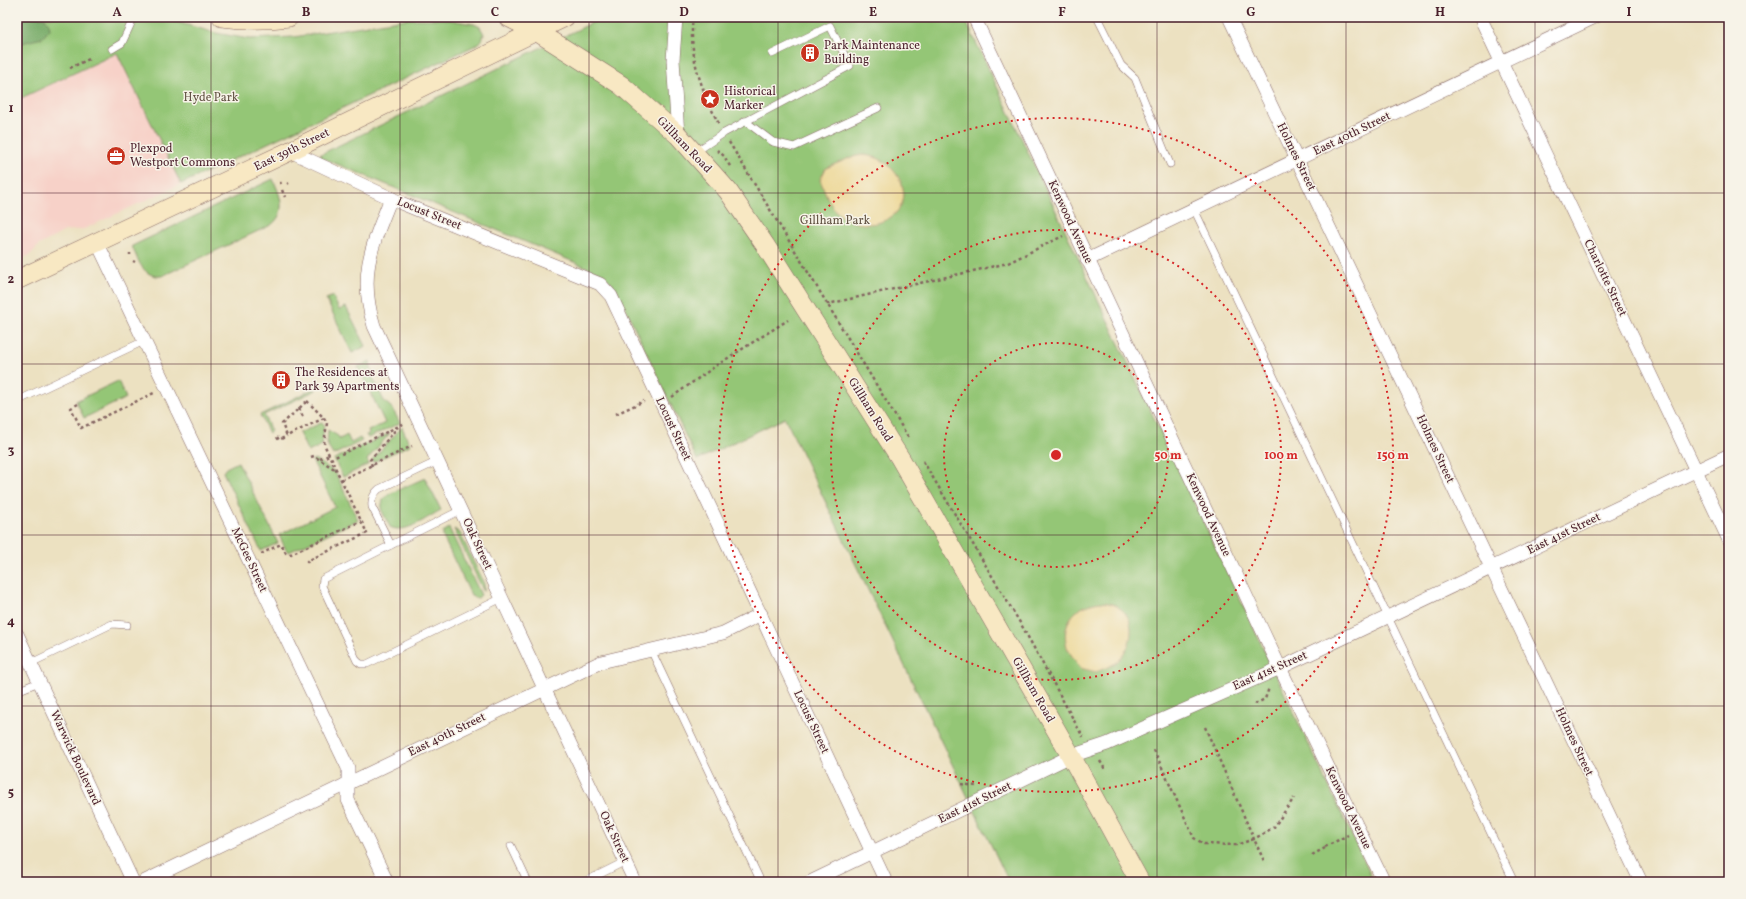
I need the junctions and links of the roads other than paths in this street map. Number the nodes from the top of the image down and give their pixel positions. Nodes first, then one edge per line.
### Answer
1 (134, 17) edge
2 (222, 17) edge
3 (289, 17) edge
4 (508, 17) edge
5 (565, 17) edge
6 (676, 17) edge
7 (974, 17) edge
8 (1097, 17) edge
9 (1229, 17) edge
10 (1480, 17) edge
11 (1595, 17) edge
12 (536, 31) junction
13 (112, 49) dead end
14 (772, 54) dead end
15 (1502, 62) junction
16 (878, 108) dead end
17 (745, 121) junction
18 (678, 135) junction
19 (290, 151) junction
20 (694, 153) junction
21 (1297, 160) junction
22 (1170, 164) dead end
23 (391, 198) junction
24 (1194, 209) junction
25 (97, 242) junction
26 (1087, 260) junction
27 (17, 280) edge
28 (144, 341) junction
29 (17, 401) edge
30 (1729, 455) edge
31 (438, 461) junction
32 (1696, 471) junction
33 (461, 510) junction
34 (1729, 540) edge
35 (391, 545) junction
36 (1492, 569) junction
37 (502, 598) junction
38 (761, 614) junction
39 (1387, 617) junction
40 (127, 625) dead end
41 (17, 634) edge
42 (651, 650) junction
43 (31, 663) junction
44 (1280, 668) junction
45 (39, 682) junction
46 (545, 688) junction
47 (17, 691) edge
48 (1071, 756) junction
49 (348, 783) junction
50 (511, 846) dead end
51 (872, 853) junction
52 (626, 861) junction
53 (133, 882) edge
54 (143, 882) edge
55 (387, 882) edge
56 (528, 882) edge
57 (584, 882) edge
58 (636, 882) edge
59 (761, 882) edge
60 (810, 882) edge
61 (886, 882) edge
62 (1140, 882) edge
63 (1384, 882) edge
64 (1514, 882) edge
65 (1641, 882) edge

1 - 13 lane
2 - 3 main road
4 - 12 main road, Gillham Road
5 - 12 main road, East 39th Street
6 - 18 street
7 - 26 street, Kenwood Avenue
8 - 22 lane
9 - 21 street, Holmes Street
10 - 15 street, Charlotte Street
11 - 15 street, East 40th Street
12 - 18 main road, Gillham Road
12 - 19 main road, East 39th Street
14 - 17 lane
15 - 21 street, East 40th Street
15 - 32 street, Charlotte Street
16 - 17 lane
17 - 20 lane
18 - 20 main road, Gillham Road
19 - 23 street, Locust Street
19 - 25 main road, East 39th Street
20 - 48 main road, Gillham Road
21 - 24 street, East 40th Street
21 - 36 street, Holmes Street
23 - 31 street, Oak Street
23 - 38 street, Locust Street
24 - 26 street, East 40th Street
24 - 39 lane
25 - 27 main road, East 39th Street
25 - 28 street, McGee Street
26 - 44 street, Kenwood Avenue
28 - 29 lane
28 - 49 street, McGee Street
30 - 32 street, East 41st Street
31 - 33 street, Oak Street
31 - 35 lane
32 - 34 street, Charlotte Street
32 - 36 street, East 41st Street
33 - 35 lane
33 - 37 street, Oak Street
35 - 37 lane
36 - 39 street, East 41st Street
36 - 65 street, Holmes Street
37 - 46 street, Oak Street
38 - 42 street, East 40th Street
38 - 51 street, Locust Street
39 - 44 street, East 41st Street
39 - 64 lane
40 - 43 lane
41 - 43 street, Warwick Boulevard
42 - 46 street, East 40th Street
42 - 59 lane
43 - 45 street, Warwick Boulevard
44 - 48 street, East 41st Street
44 - 63 street, Kenwood Avenue
45 - 47 lane
45 - 53 street, Warwick Boulevard
46 - 49 street, East 40th Street
46 - 52 street, Oak Street
48 - 51 street, East 41st Street
48 - 62 main road, Gillham Road
49 - 54 street, East 40th Street
49 - 55 street, McGee Street
50 - 56 lane
51 - 60 street, East 41st Street
51 - 61 street, Locust Street
52 - 57 lane
52 - 58 street, Oak Street

